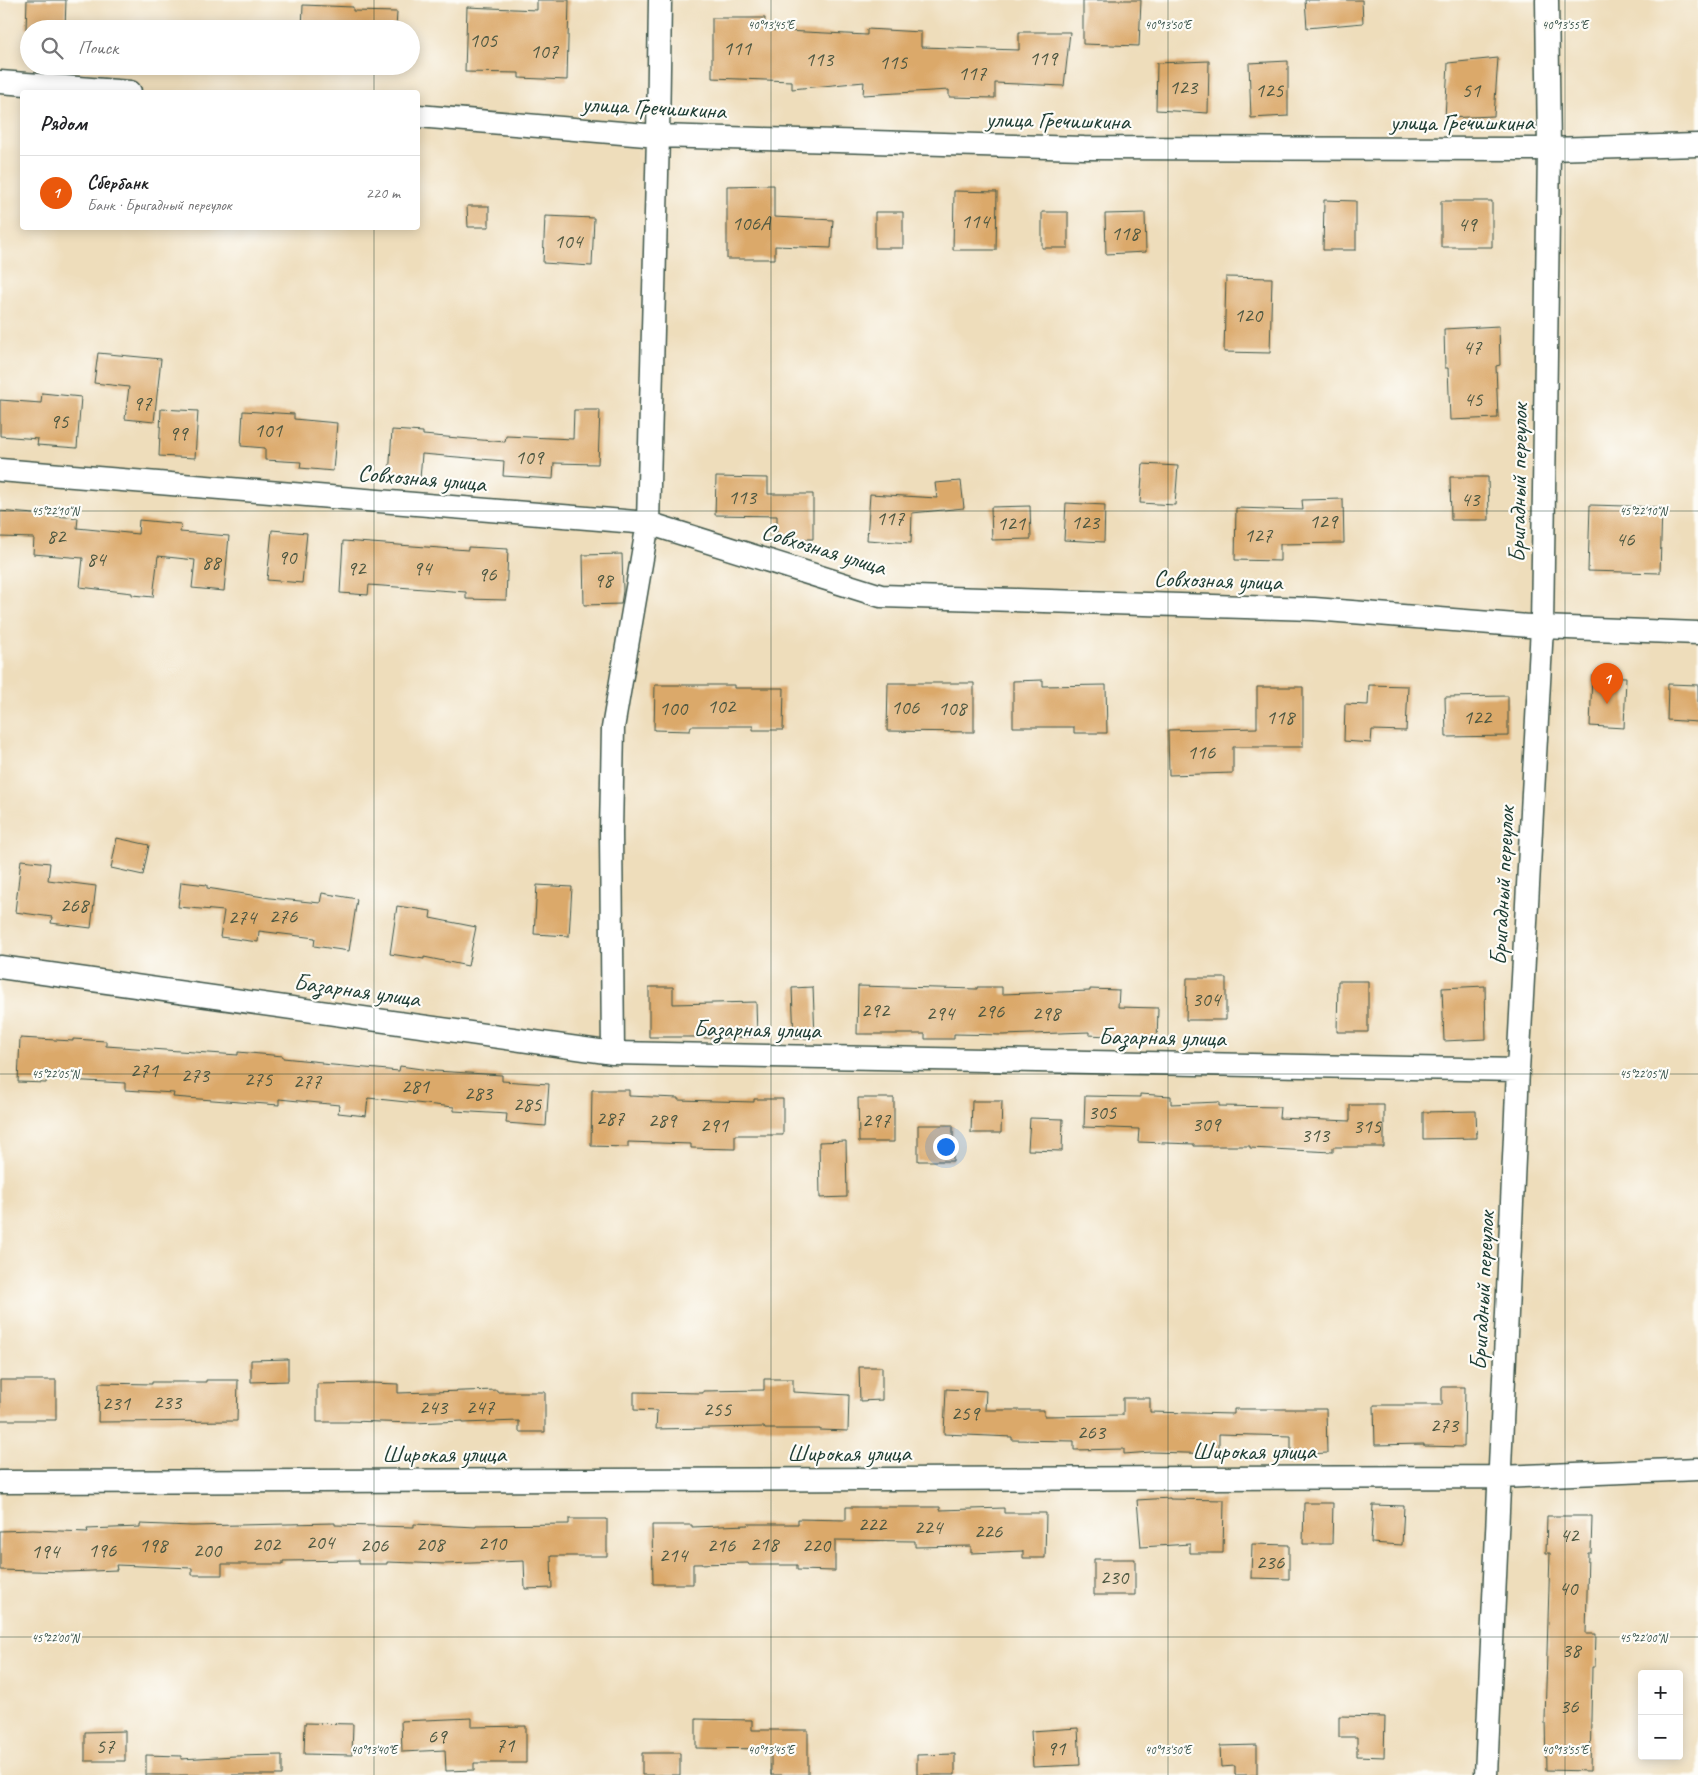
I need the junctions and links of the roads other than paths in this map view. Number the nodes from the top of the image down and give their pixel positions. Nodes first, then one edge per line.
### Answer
1 (660, 0) edge
2 (1547, 0) edge
3 (0, 82) edge
4 (104, 90) edge
5 (420, 116) edge
6 (658, 136) junction
7 (1698, 145) edge
8 (1549, 149) junction
9 (0, 470) edge
10 (648, 523) junction
11 (1542, 627) junction
12 (1698, 633) edge
13 (0, 967) edge
14 (613, 1053) junction
15 (1518, 1070) junction
16 (1698, 1468) edge
17 (1500, 1477) junction
18 (0, 1482) edge
19 (1486, 1775) edge

1 - 6 street
2 - 8 street, Бригадный переулок
3 - 4 street
5 - 6 street, улица Гречишкина
6 - 8 street, улица Гречишкина
6 - 10 street
7 - 8 street, улица Гречишкина
8 - 11 street, Бригадный переулок
9 - 10 street, Совхозная улица
10 - 11 street, Совхозная улица
10 - 14 street
11 - 12 street, Совхозная улица
11 - 15 street, Бригадный переулок
13 - 14 street, Базарная улица
14 - 15 street, Базарная улица
15 - 17 street, Бригадный переулок
16 - 17 street, Широкая улица
17 - 18 street, Широкая улица
17 - 19 street, Бригадный переулок

